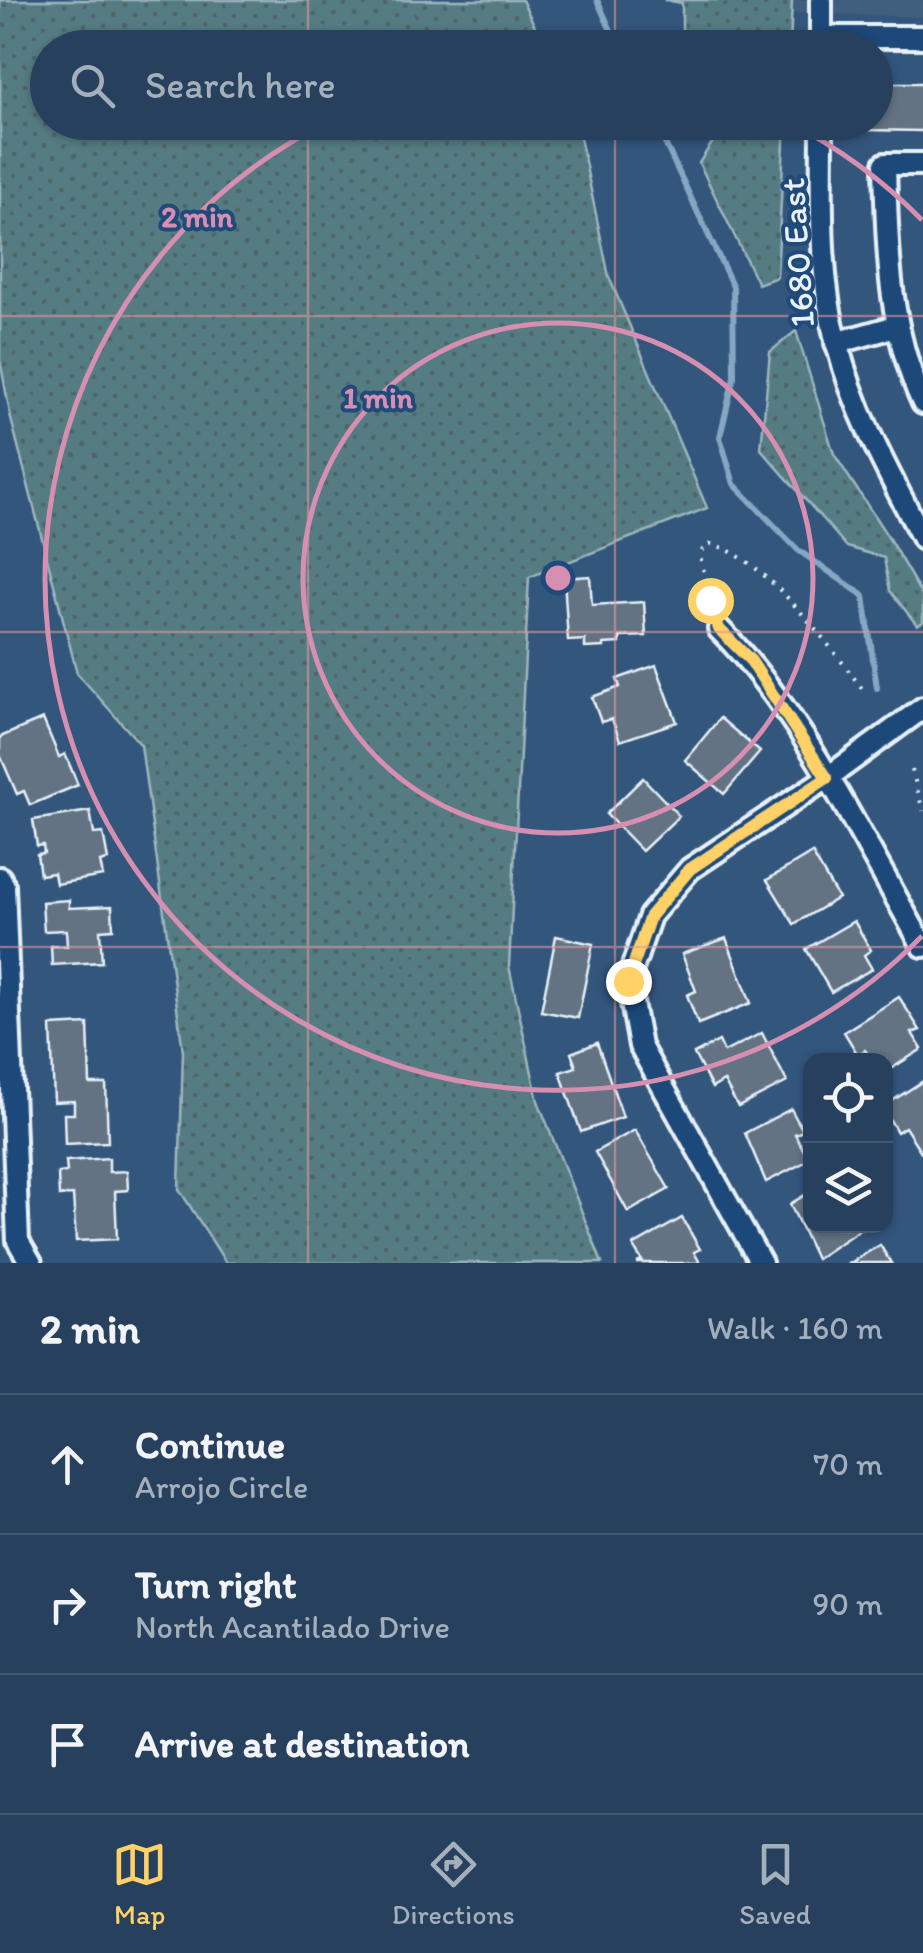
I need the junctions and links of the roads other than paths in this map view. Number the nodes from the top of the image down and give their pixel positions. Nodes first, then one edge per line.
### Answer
1 (821, 0) edge
2 (821, 30) edge
3 (923, 37) edge
4 (893, 38) edge
5 (822, 140) edge
6 (923, 164) edge
7 (897, 326) junction
8 (836, 343) junction
9 (923, 403) edge
10 (923, 539) edge
11 (719, 629) road end
12 (923, 708) edge
13 (827, 778) junction
14 (0, 878) edge
15 (923, 946) edge
16 (31, 1263) edge
17 (761, 1263) edge

1 - 2 street
3 - 4 street
5 - 8 street, 1680 East
6 - 7 street
7 - 8 street
7 - 9 street
8 - 10 street, 1680 East
11 - 13 street
12 - 13 street
13 - 15 street
13 - 17 street
14 - 16 street

